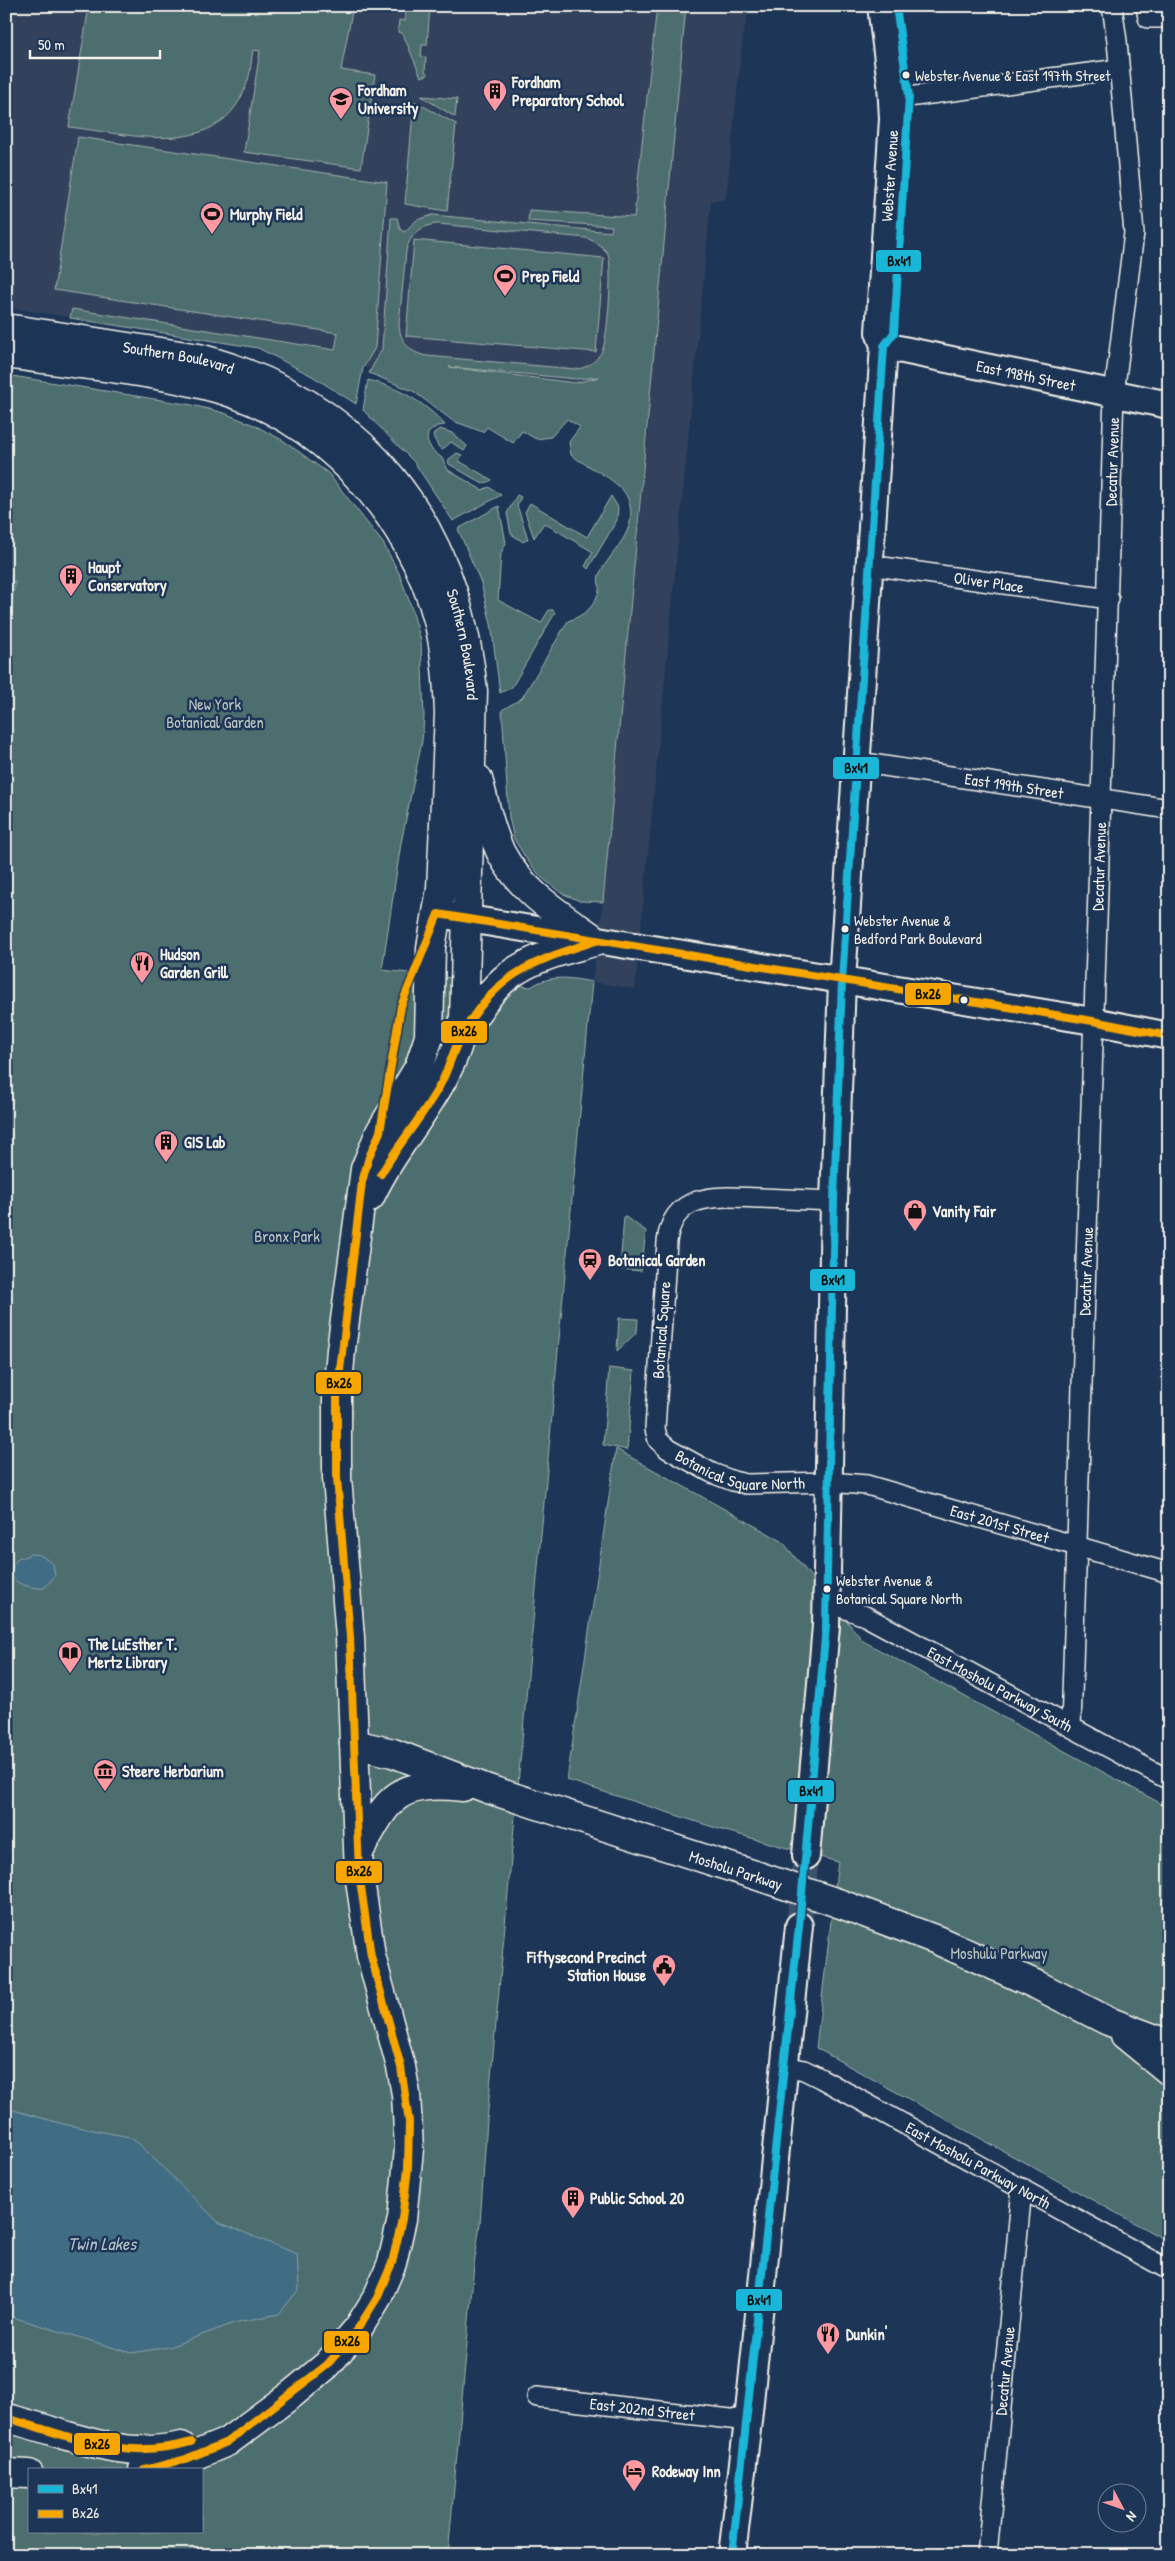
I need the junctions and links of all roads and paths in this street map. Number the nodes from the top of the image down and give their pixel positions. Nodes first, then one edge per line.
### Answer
1 (880, 6) edge
2 (896, 6) edge
3 (1112, 6) edge
4 (1146, 6) edge
5 (1169, 18) edge
6 (1118, 69) junction
7 (901, 97) junction
8 (6, 328) edge
9 (884, 346) junction
10 (6, 354) edge
11 (1114, 394) junction
12 (1169, 405) edge
13 (869, 565) junction
14 (1109, 600) junction
15 (470, 756) junction
16 (858, 762) junction
17 (1100, 799) junction
18 (1169, 809) edge
19 (438, 914) junction
20 (466, 917) junction
21 (597, 941) junction
22 (842, 981) junction
23 (1093, 1021) junction
24 (462, 1034) junction
25 (1169, 1036) edge
26 (834, 1201) junction
27 (357, 1226) junction
28 (658, 1440) joint
29 (829, 1482) junction
30 (1076, 1546) junction
31 (1169, 1573) edge
32 (827, 1602) junction
33 (1071, 1727) junction
34 (354, 1744) junction
35 (1169, 1780) edge
36 (488, 1789) junction
37 (358, 1856) junction
38 (806, 1856) tunnel mouth
39 (799, 1926) tunnel mouth
40 (1108, 2021) junction
41 (1169, 2044) edge
42 (785, 2066) junction
43 (1169, 2071) edge
44 (1022, 2188) junction
45 (1169, 2270) edge
46 (537, 2397) dead end
47 (277, 2406) junction
48 (6, 2418) edge
49 (748, 2421) junction
50 (151, 2468) edge
51 (6, 2473) edge
52 (28, 2474) edge
53 (732, 2555) edge
54 (987, 2555) edge

1 - 7 main road, Webster Avenue
2 - 7 main road, Webster Avenue
3 - 6 street, Decatur Avenue
4 - 5 street
6 - 7 street
6 - 11 street, Decatur Avenue
7 - 9 main road, Webster Avenue
8 - 15 main road, Southern Boulevard
9 - 11 main road, East 198th Street
9 - 13 main road, Webster Avenue
10 - 19 main road, Southern Boulevard
11 - 12 main road, East 198th Street
11 - 14 street, Decatur Avenue
13 - 14 street, Oliver Place
13 - 16 main road, Webster Avenue
14 - 17 street, Decatur Avenue
15 - 20 main road, Southern Boulevard
15 - 21 main road
16 - 17 street, East 199th Street
16 - 22 main road, Webster Avenue
17 - 18 street, East 199th Street
17 - 23 street, Decatur Avenue
19 - 20 main road
19 - 27 main road, Southern Boulevard
20 - 21 main road
20 - 24 main road, Southern Boulevard
21 - 22 main road
21 - 24 main road
22 - 23 main road
22 - 26 main road, Webster Avenue
23 - 25 main road
23 - 30 street, Decatur Avenue
24 - 27 main road, Southern Boulevard
26 - 28 street, Botanical Square
26 - 29 main road, Webster Avenue
27 - 34 main road, Southern Boulevard
28 - 29 street, Botanical Square North
29 - 30 street, East 201st Street
29 - 32 main road, Webster Avenue
30 - 31 street, East 201st Street
30 - 33 street, Decatur Avenue
32 - 33 street, East Mosholu Parkway South
32 - 38 main road, Webster Avenue
33 - 35 street, East Mosholu Parkway South
34 - 36 main road, Mosholu Parkway
34 - 37 main road, Southern Boulevard
36 - 37 main road
36 - 40 main road, Mosholu Parkway, bridge
37 - 47 main road, Southern Boulevard
39 - 42 main road
40 - 41 main road, Mosholu Parkway
40 - 43 main road, Mosholu Parkway
42 - 44 street, East Mosholu Parkway North
42 - 49 main road
44 - 45 street, East Mosholu Parkway North
44 - 54 street, Decatur Avenue
46 - 49 street, East 202nd Street
47 - 48 main road, Southern Boulevard
47 - 50 main road, Southern Boulevard
49 - 53 main road
51 - 52 main road

